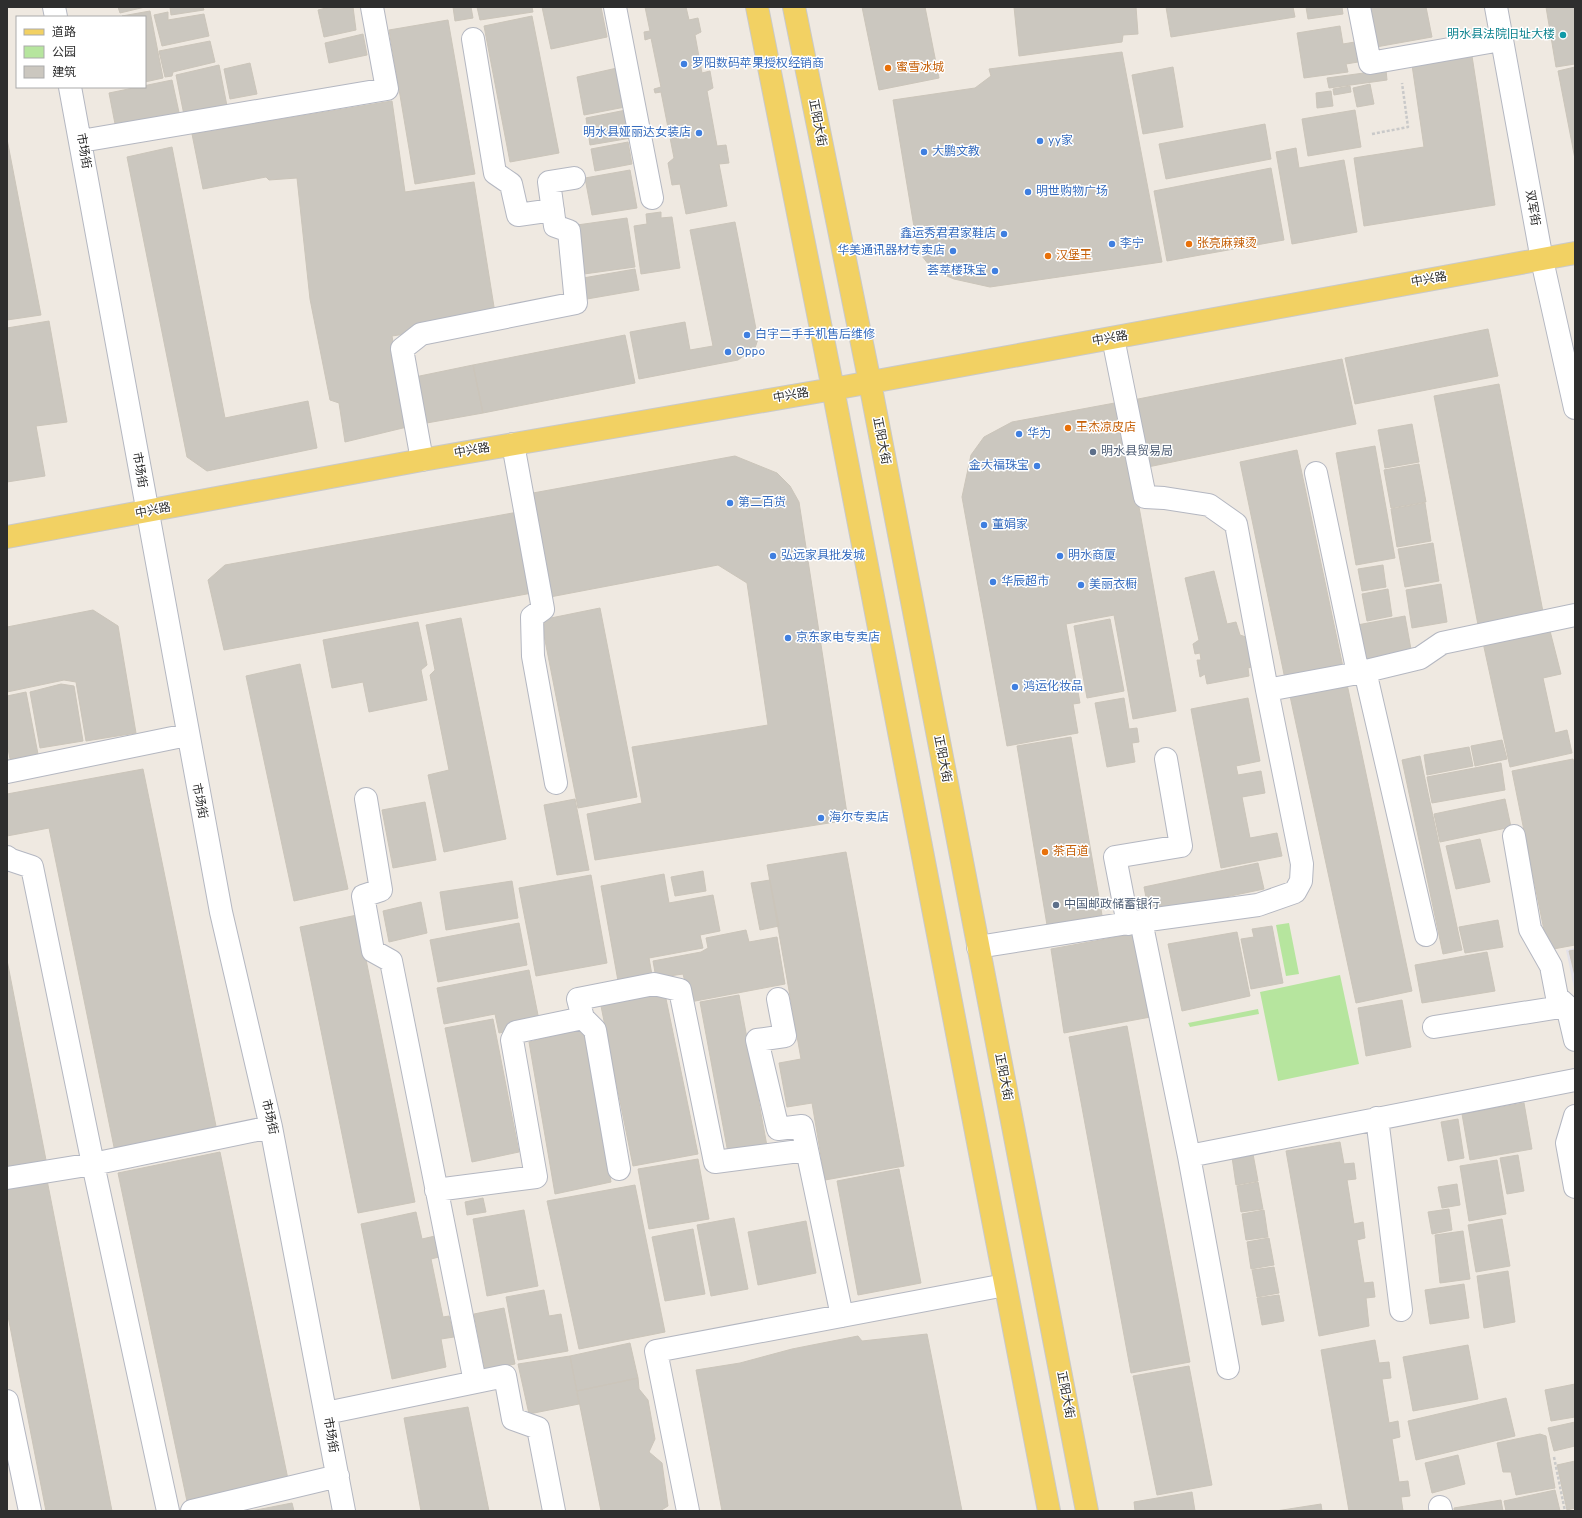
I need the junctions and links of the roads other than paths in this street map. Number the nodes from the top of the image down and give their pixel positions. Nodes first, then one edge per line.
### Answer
1 (372, 7) edge
2 (614, 7) edge
3 (757, 7) edge
4 (794, 7) edge
5 (1359, 7) edge
6 (1496, 7) edge
7 (473, 39) dead end
8 (1501, 40) junction
9 (70, 88) edge
10 (81, 141) junction
11 (574, 178) dead end
12 (652, 198) dead end
13 (553, 210) junction
14 (1575, 253) edge
15 (1542, 260) junction
16 (1113, 338) junction
17 (870, 382) junction
18 (833, 389) junction
19 (1575, 408) edge
20 (513, 444) junction
21 (422, 460) junction
22 (1316, 474) dead end
23 (146, 512) junction
24 (7, 537) edge
25 (1575, 615) edge
26 (1361, 672) junction
27 (1267, 690) junction
28 (187, 735) junction
29 (1166, 759) dead end
30 (7, 772) edge
31 (556, 783) dead end
32 (366, 799) dead end
33 (1514, 836) dead end
34 (7, 857) edge
35 (1135, 923) junction
36 (1426, 935) dead end
37 (978, 947) junction
38 (778, 999) dead end
39 (1567, 1006) junction
40 (583, 1018) junction
41 (1434, 1028) dead end
42 (1575, 1040) edge
43 (1575, 1080) edge
44 (1575, 1116) edge
45 (1377, 1118) junction
46 (271, 1127) junction
47 (807, 1150) junction
48 (1189, 1156) junction
49 (92, 1164) junction
50 (619, 1169) dead end
51 (7, 1178) edge
52 (1575, 1187) edge
53 (436, 1190) junction
54 (1005, 1285) junction
55 (1401, 1310) dead end
56 (842, 1316) junction
57 (1228, 1368) dead end
58 (475, 1382) junction
59 (7, 1401) edge
60 (326, 1413) junction
61 (338, 1476) junction
62 (30, 1511) edge
63 (168, 1511) edge
64 (192, 1511) edge
65 (344, 1511) edge
66 (554, 1511) edge
67 (688, 1511) edge
68 (1049, 1511) edge
69 (1087, 1511) edge

1 - 10 street
2 - 12 street
3 - 18 main road
4 - 17 main road, 正阳大街
5 - 8 street
6 - 8 street, 双军街
7 - 13 street
8 - 15 street, 双军街
9 - 10 street, 市场街
10 - 23 street, 市场街
11 - 13 street
13 - 21 street
14 - 15 main road, 中兴路
15 - 16 main road, 中兴路
15 - 19 street, 双军街
16 - 17 main road, 中兴路
16 - 27 street
17 - 18 main road, 中兴路
17 - 37 main road, 正阳大街
18 - 20 main road, 中兴路
18 - 54 main road
20 - 21 main road, 中兴路
20 - 31 street
21 - 23 main road, 中兴路
22 - 26 street
23 - 24 main road, 中兴路
23 - 28 street, 市场街
25 - 26 street
26 - 27 street
26 - 36 street
27 - 35 street
28 - 30 street
28 - 46 street, 市场街
29 - 35 street
32 - 53 street
33 - 39 street
34 - 49 street
35 - 37 street
35 - 48 street
37 - 69 main road, 正阳大街
38 - 47 street
39 - 41 street
39 - 42 street
40 - 47 street
40 - 50 street
40 - 53 street
43 - 45 street
44 - 52 street
45 - 48 street
45 - 55 street
46 - 49 street
46 - 60 street, 市场街
47 - 56 street
48 - 57 street
49 - 51 street
49 - 63 street
53 - 58 street
54 - 56 street
54 - 68 main road
56 - 67 street
58 - 60 street
58 - 66 street
59 - 62 street
60 - 61 street, 市场街
61 - 64 street
61 - 65 street, 市场街

